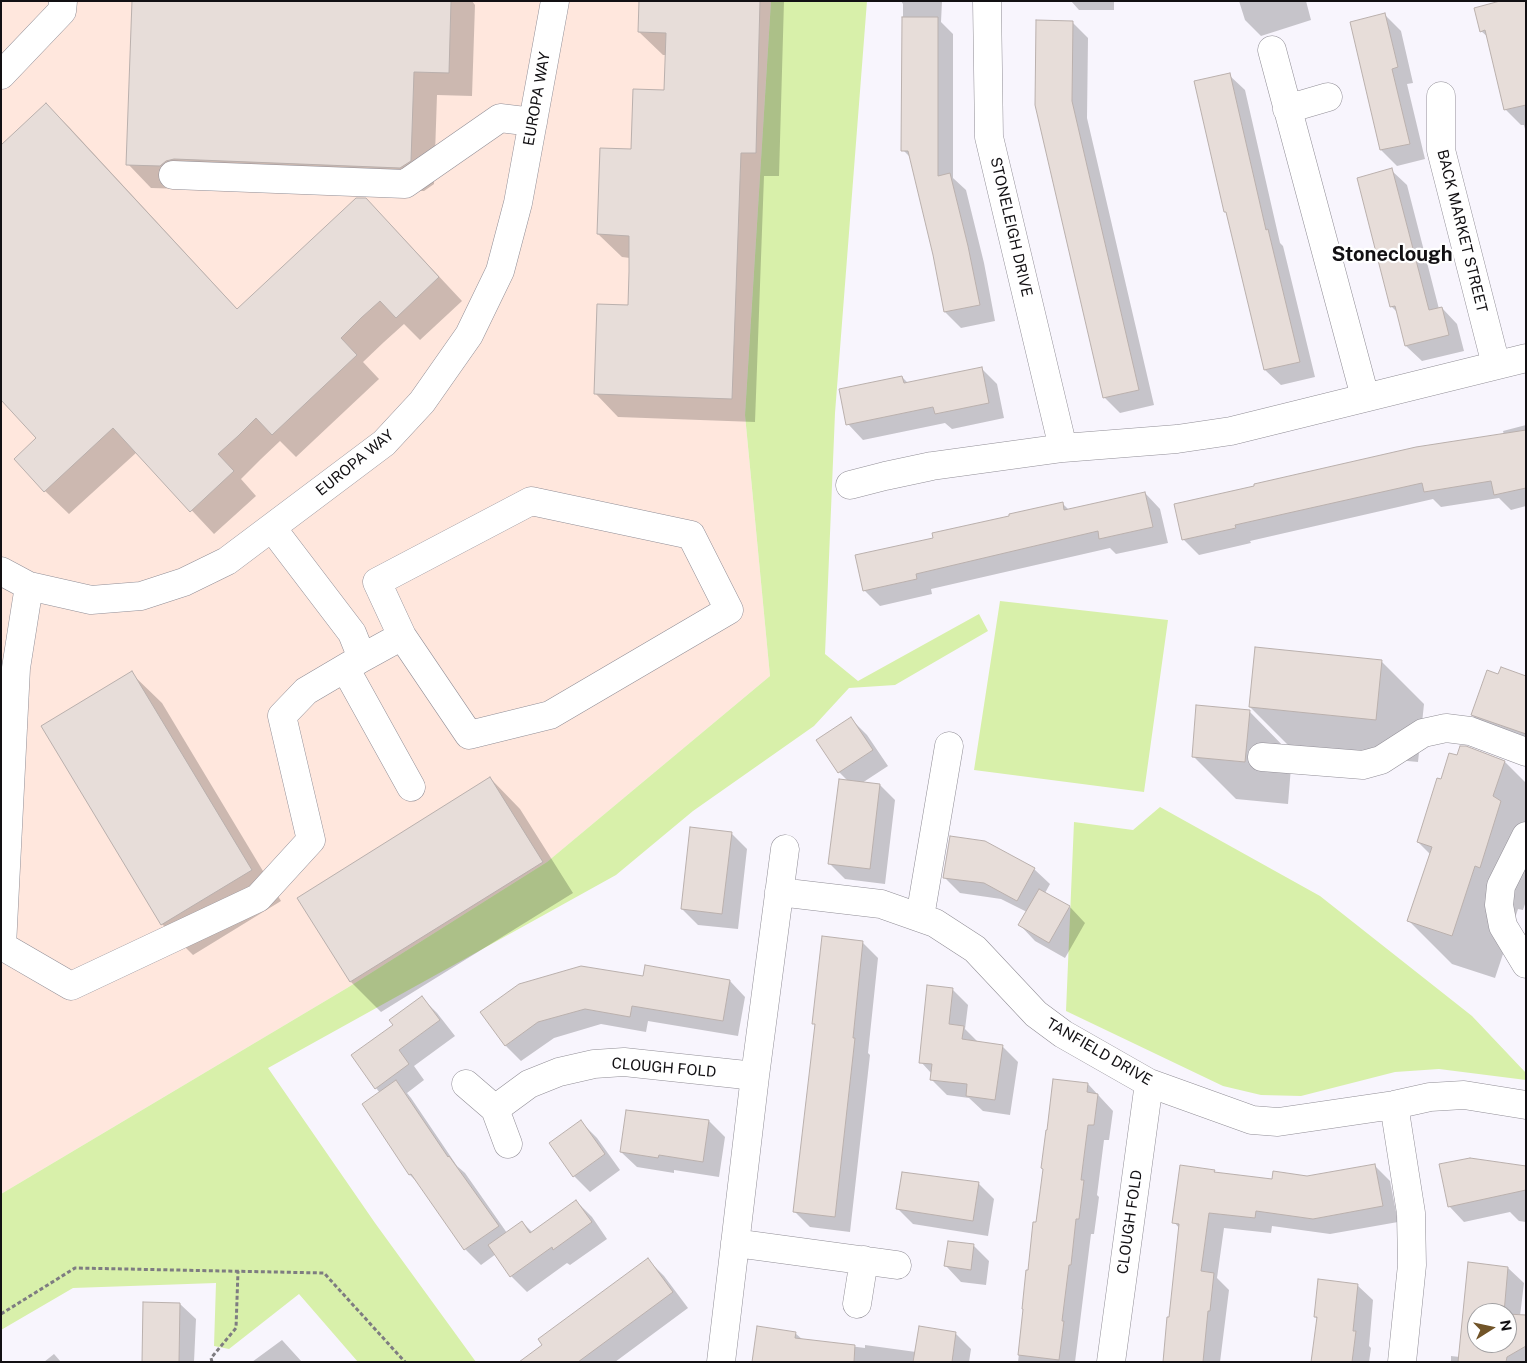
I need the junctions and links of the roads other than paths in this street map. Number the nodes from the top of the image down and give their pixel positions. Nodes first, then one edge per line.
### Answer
1 (63, 1) edge
2 (555, 1) edge
3 (987, 1) edge
4 (1272, 50) dead end
5 (1, 74) edge
6 (1441, 96) dead end
7 (1328, 97) dead end
8 (1287, 108) junction
9 (533, 122) junction
10 (173, 175) dead end
11 (1526, 358) edge
12 (1496, 365) junction
13 (1365, 397) junction
14 (1064, 448) junction
15 (850, 485) dead end
16 (272, 528) junction
17 (1, 571) edge
18 (29, 586) junction
19 (402, 636) junction
20 (353, 663) junction
21 (948, 746) dead end
22 (1526, 752) edge
23 (1262, 757) dead end
24 (411, 787) dead end
25 (1526, 836) edge
26 (785, 849) dead end
27 (779, 892) junction
28 (920, 917) junction
29 (1526, 964) edge
30 (755, 1076) junction
31 (1149, 1083) junction
32 (466, 1084) dead end
33 (1394, 1105) junction
34 (1526, 1105) edge
35 (495, 1109) junction
36 (508, 1144) dead end
37 (735, 1243) junction
38 (864, 1260) junction
39 (897, 1265) dead end
40 (858, 1304) dead end
41 (722, 1362) edge
42 (1111, 1362) edge
43 (1402, 1362) edge

1 - 5 street
2 - 9 street, EUROPA WAY
3 - 14 street, STONELEIGH DRIVE
4 - 8 street
6 - 12 street, BACK MARKET STREET
7 - 8 street
8 - 13 street
9 - 10 street
9 - 16 street, EUROPA WAY
11 - 12 street
12 - 13 street
13 - 14 street
14 - 15 street
16 - 18 street, EUROPA WAY
16 - 20 street
17 - 18 street, EUROPA WAY
18 - 20 street
19 - 19 street
19 - 20 street
20 - 24 street
21 - 28 street
22 - 23 street
25 - 29 street
26 - 27 street
27 - 28 street, TANFIELD DRIVE
27 - 30 street
28 - 31 street, TANFIELD DRIVE
30 - 35 street, CLOUGH FOLD
30 - 37 street
31 - 33 street, TANFIELD DRIVE
31 - 42 street, CLOUGH FOLD
32 - 35 street
33 - 34 street, TANFIELD DRIVE
33 - 43 street
35 - 36 street
37 - 38 street
37 - 41 street
38 - 39 street
38 - 40 street

